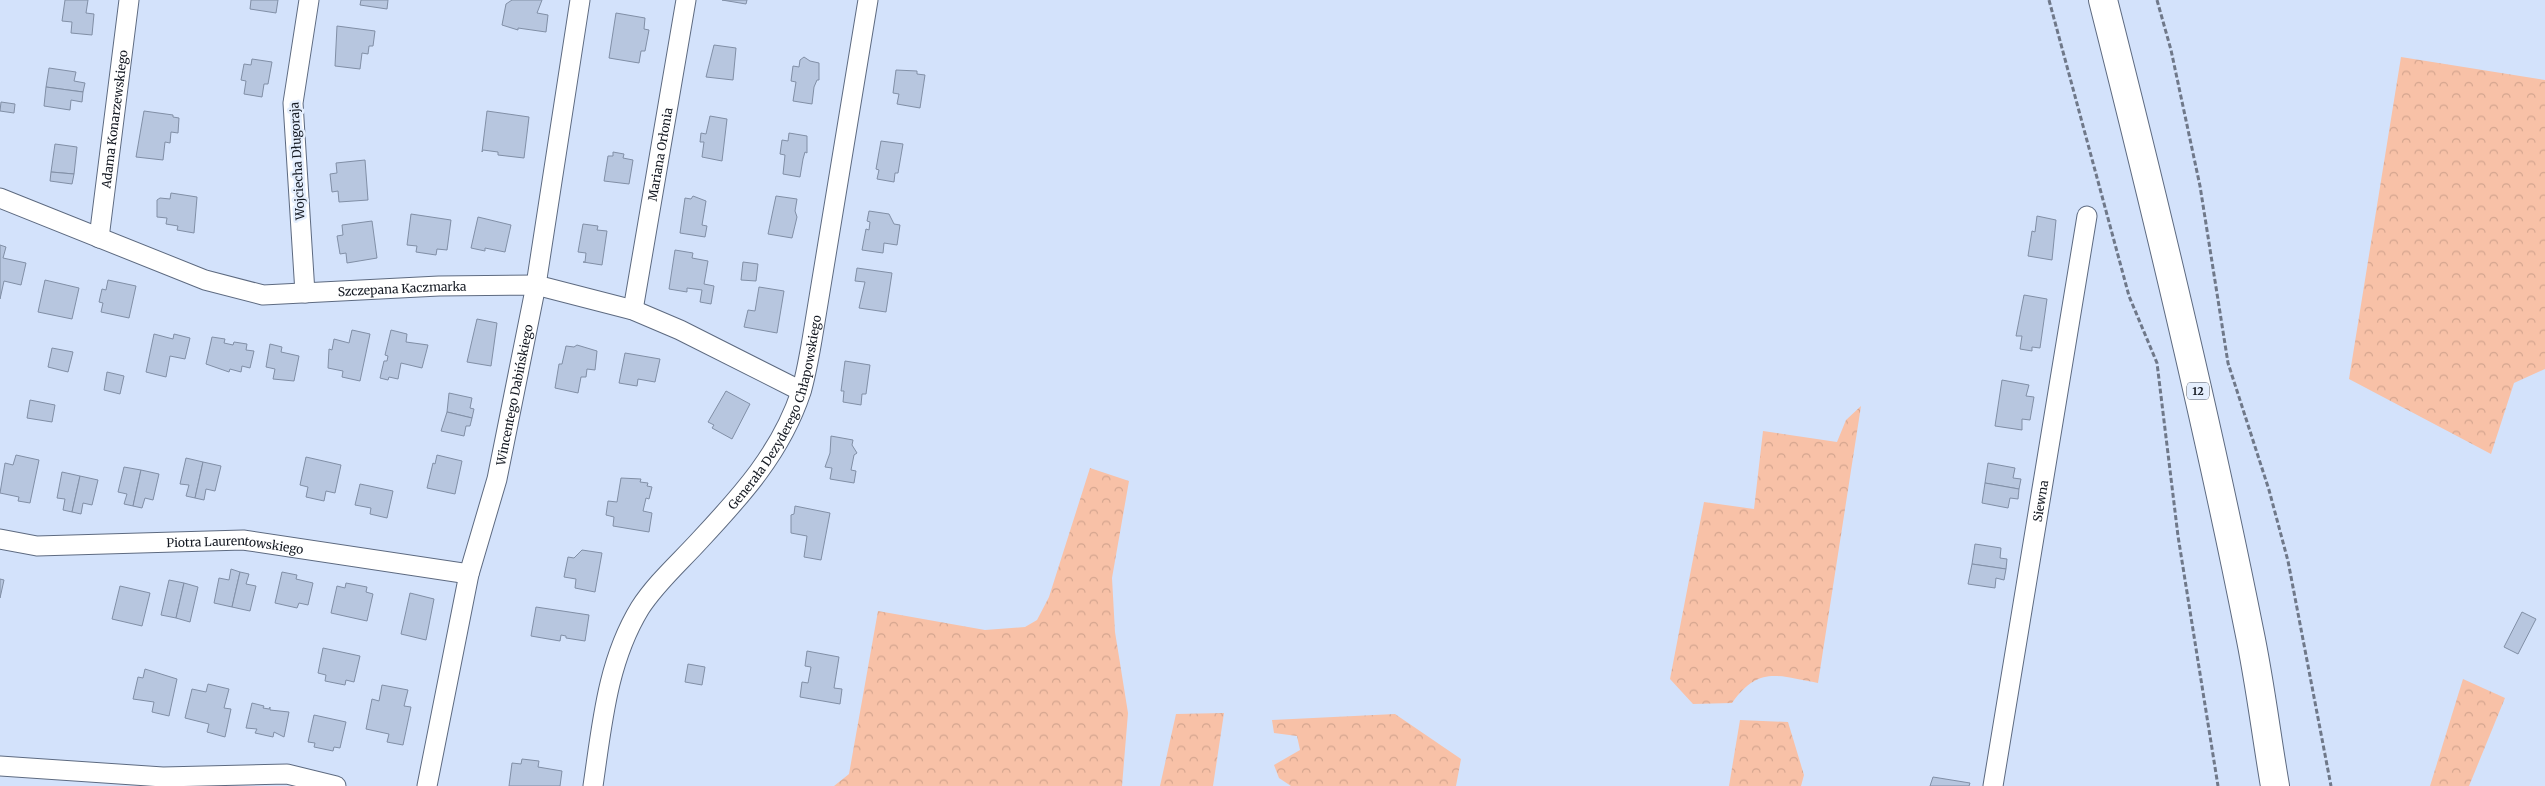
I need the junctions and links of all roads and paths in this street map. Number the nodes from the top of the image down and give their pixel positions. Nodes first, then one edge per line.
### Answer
1 (129, 0) edge
2 (309, 0) edge
3 (580, 0) edge
4 (686, 0) edge
5 (868, 0) edge
6 (2049, 0) edge
7 (2103, 0) edge
8 (2157, 0) edge
9 (0, 198) edge
10 (2087, 216) dead end
11 (99, 238) junction
12 (536, 285) junction
13 (305, 293) junction
14 (633, 310) junction
15 (801, 391) junction
16 (0, 539) edge
17 (469, 574) junction
18 (0, 766) edge
19 (336, 786) edge
20 (427, 786) edge
21 (593, 786) edge
22 (1993, 786) edge
23 (2218, 786) edge
24 (2275, 786) edge
25 (2331, 786) edge

1 - 11 street, Adama Konarzewskiego
2 - 13 street, Wojciecha Długoraja
3 - 12 street, Wincentego Dabińskiego
4 - 14 street, Mariana Orłonia
5 - 15 street, Generała Dezyderego Chłapowskiego
6 - 23 path
7 - 24 main road, 12
8 - 25 path
9 - 11 street, Szczepana Kaczmarka
10 - 22 street, Siewna
11 - 13 street, Szczepana Kaczmarka
12 - 13 street, Szczepana Kaczmarka
12 - 14 street, Szczepana Kaczmarka
12 - 17 street, Wincentego Dabińskiego
14 - 15 street, Szczepana Kaczmarka
15 - 21 street, Generała Dezyderego Chłapowskiego
16 - 17 street, Piotra Laurentowskiego
17 - 20 street, Wincentego Dabińskiego
18 - 19 street

